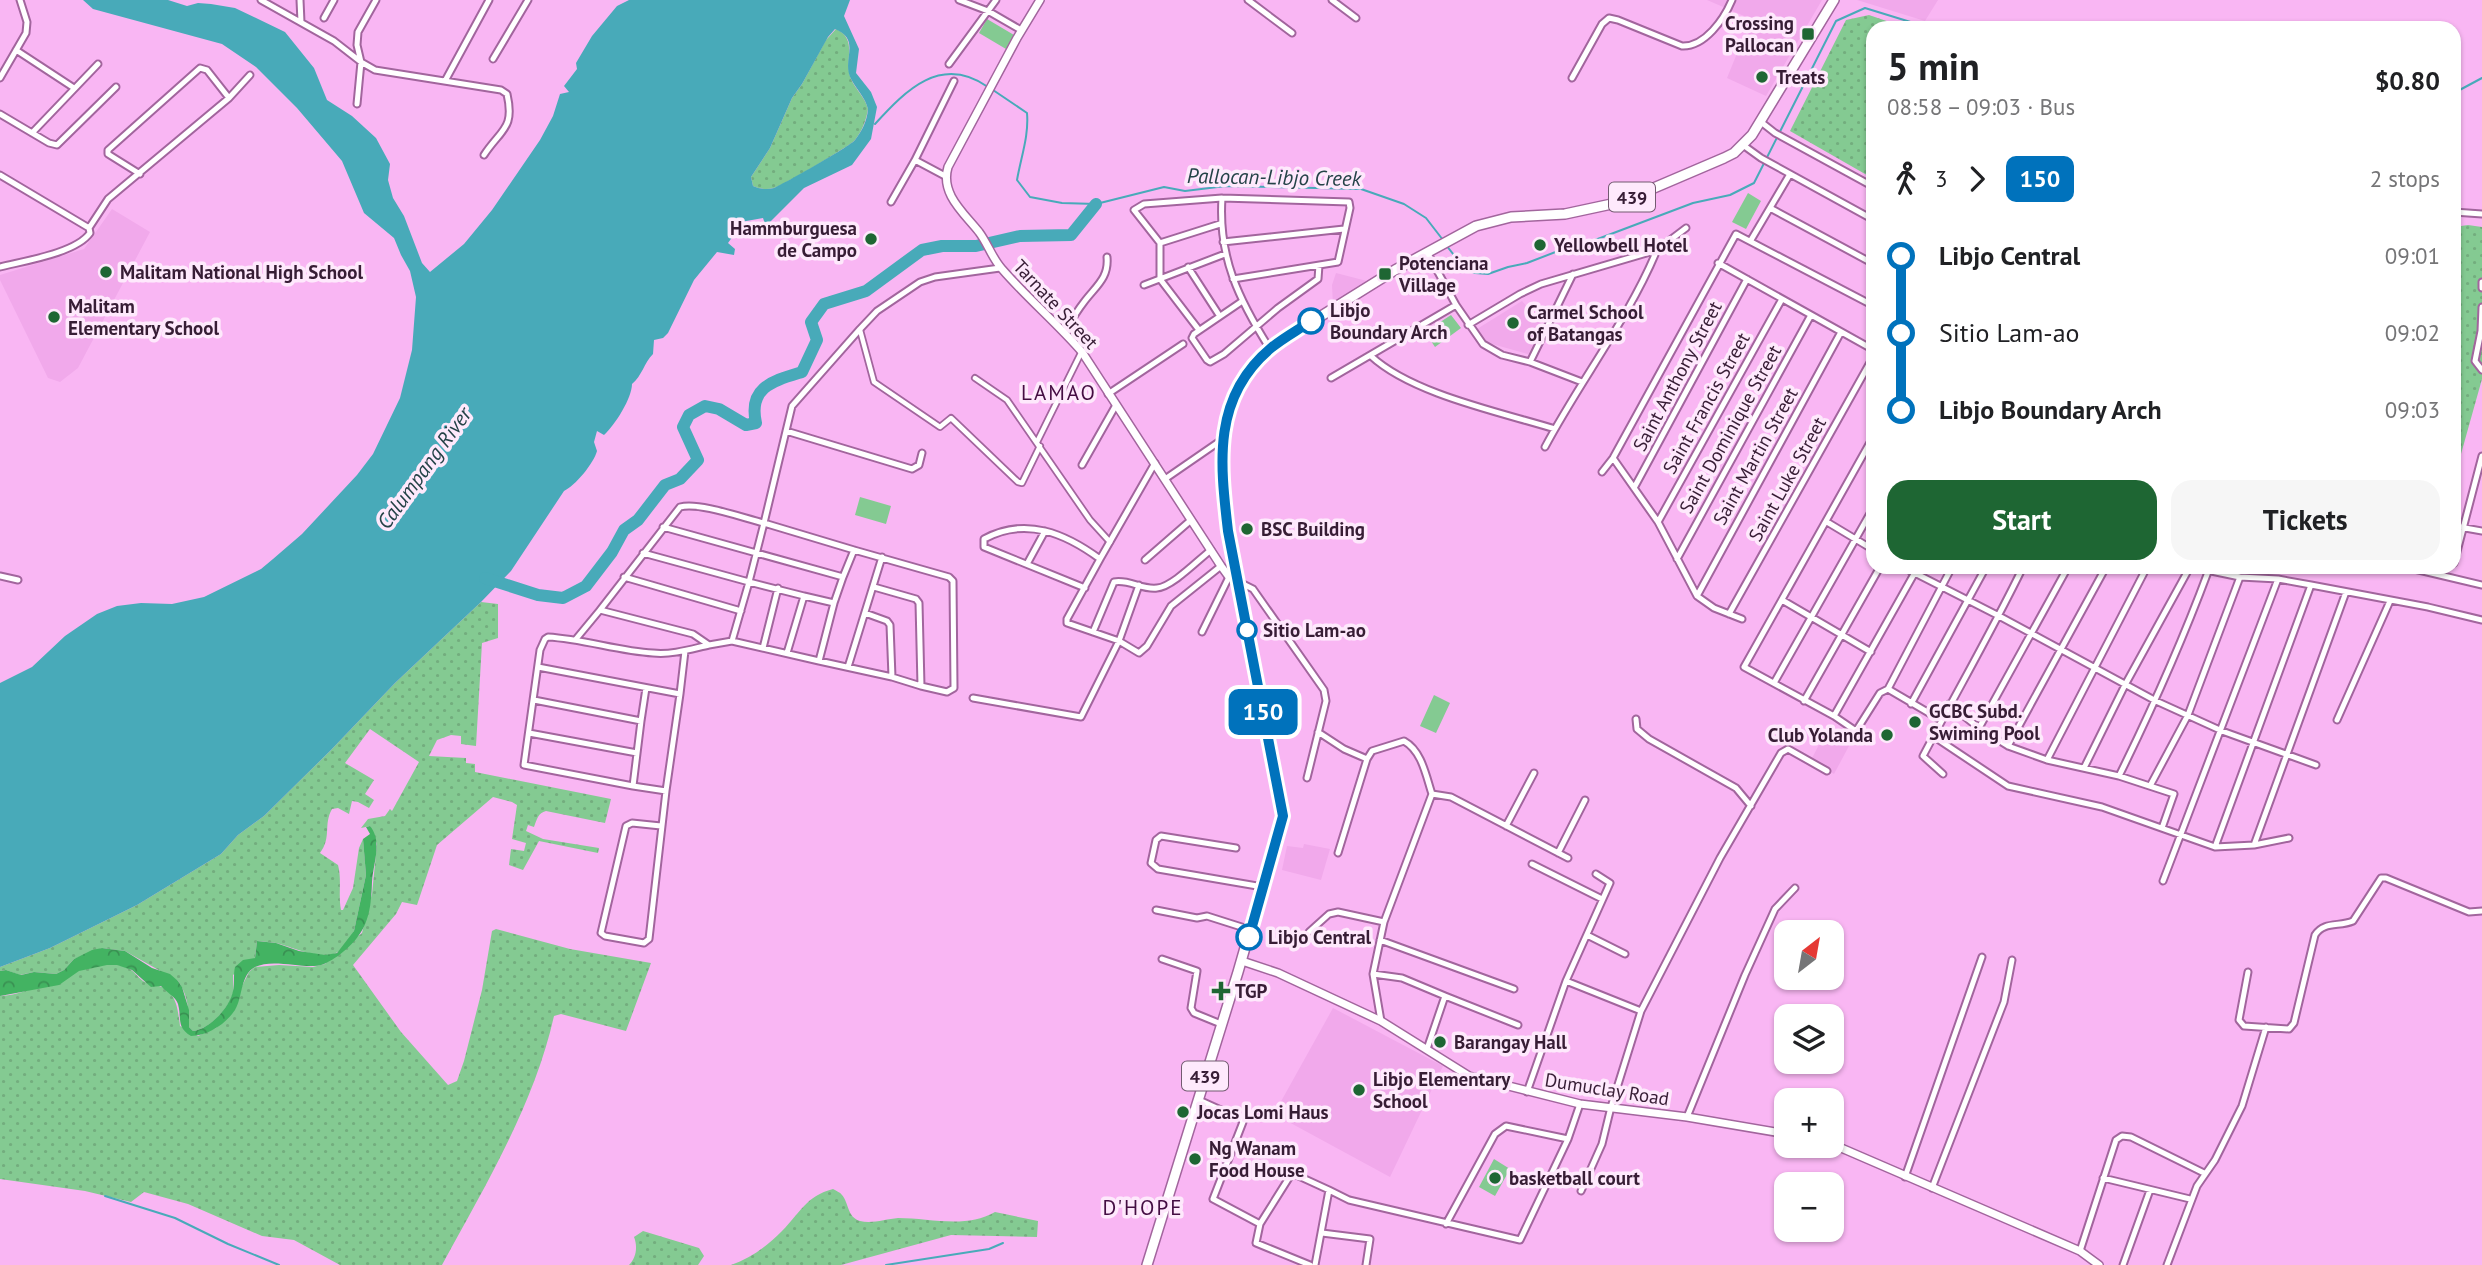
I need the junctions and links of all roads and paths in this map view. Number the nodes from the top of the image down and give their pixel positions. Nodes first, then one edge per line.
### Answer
1 (20, 0) edge
2 (261, 0) edge
3 (300, 0) edge
4 (334, 0) edge
5 (376, 0) edge
6 (489, 0) edge
7 (528, 0) edge
8 (959, 0) edge
9 (996, 0) edge
10 (1040, 0) edge
11 (1248, 0) edge
12 (1332, 0) edge
13 (1732, 0) edge
14 (1834, 0) edge
15 (988, 12) junction
16 (324, 18) dead end
17 (1356, 18) dead end
18 (300, 22) junction
19 (1021, 30) junction
20 (1292, 33) dead end
21 (16, 50) junction
22 (493, 59) dead end
23 (361, 62) junction
24 (99, 64) dead end
25 (949, 64) dead end
26 (250, 75) dead end
27 (0, 78) edge
28 (1572, 78) dead end
29 (445, 81) junction
30 (954, 81) dead end
31 (74, 88) junction
32 (116, 88) dead end
33 (229, 98) junction
34 (357, 103) dead end
35 (0, 114) edge
36 (1761, 122) junction
37 (32, 133) junction
38 (1743, 145) junction
39 (484, 156) dead end
40 (915, 160) junction
41 (139, 174) junction
42 (1790, 174) junction
43 (0, 175) edge
44 (945, 176) junction
45 (1866, 183) edge
46 (1222, 198) junction
47 (891, 202) dead end
48 (1770, 208) junction
49 (2461, 212) edge
50 (2482, 214) edge
51 (1866, 216) edge
52 (1220, 224) junction
53 (89, 228) junction
54 (1686, 228) dead end
55 (1344, 229) junction
56 (1751, 240) junction
57 (1223, 242) junction
58 (1160, 243) junction
59 (1431, 250) junction
60 (1657, 250) junction
61 (1225, 254) junction
62 (1107, 257) dead end
63 (1866, 260) edge
64 (1718, 263) junction
65 (1319, 265) junction
66 (0, 267) edge
67 (1188, 267) junction
68 (1000, 268) junction
69 (1573, 274) junction
70 (1160, 279) junction
71 (1233, 279) junction
72 (1747, 279) junction
73 (2482, 282) edge
74 (1144, 285) dead end
75 (2482, 288) edge
76 (1782, 299) junction
77 (1241, 302) junction
78 (1866, 302) edge
79 (1456, 305) junction
80 (2482, 307) edge
81 (1219, 315) junction
82 (1811, 315) junction
83 (1468, 325) junction
84 (1256, 328) junction
85 (860, 329) junction
86 (1199, 330) junction
87 (1065, 331) junction
88 (1841, 332) junction
89 (1183, 344) dead end
90 (1866, 346) edge
91 (1270, 349) junction
92 (1082, 352) junction
93 (1371, 356) junction
94 (1530, 362) junction
95 (1866, 370) edge
96 (2482, 370) edge
97 (975, 378) dead end
98 (1331, 378) dead end
99 (1582, 382) junction
100 (1108, 394) junction
101 (1116, 405) junction
102 (1555, 429) junction
103 (786, 430) junction
104 (1223, 439) junction
105 (1039, 444) junction
106 (1545, 447) dead end
107 (1866, 450) edge
108 (922, 453) dead end
109 (2482, 456) edge
110 (1613, 458) junction
111 (1155, 463) junction
112 (1082, 465) dead end
113 (1602, 472) dead end
114 (1165, 479) junction
115 (2479, 479) edge
116 (1634, 488) junction
117 (1191, 520) junction
118 (1658, 522) junction
119 (1827, 522) junction
120 (1866, 522) edge
121 (764, 523) junction
122 (663, 527) junction
123 (2463, 528) junction
124 (1045, 531) junction
125 (2482, 531) edge
126 (2461, 535) edge
127 (1857, 540) junction
128 (1110, 543) junction
129 (1866, 545) edge
130 (854, 550) junction
131 (1211, 550) junction
132 (643, 553) junction
133 (757, 554) junction
134 (882, 557) junction
135 (1100, 559) junction
136 (1677, 559) junction
137 (1144, 560) dead end
138 (1027, 564) junction
139 (1221, 566) junction
140 (1876, 574) edge
141 (1913, 574) edge
142 (1916, 574) edge
143 (1948, 574) edge
144 (1982, 574) edge
145 (2020, 574) edge
146 (2064, 574) edge
147 (2102, 574) edge
148 (2143, 574) edge
149 (2187, 574) edge
150 (2207, 574) edge
151 (2221, 574) edge
152 (2436, 574) edge
153 (2450, 574) edge
154 (0, 576) edge
155 (624, 577) junction
156 (843, 577) junction
157 (2240, 577) junction
158 (2449, 577) junction
159 (1233, 579) junction
160 (2278, 579) junction
161 (18, 580) dead end
162 (749, 582) junction
163 (1139, 585) junction
164 (2311, 585) junction
165 (2482, 585) edge
166 (874, 587) junction
167 (1942, 587) junction
168 (778, 588) junction
169 (1085, 588) junction
170 (2346, 592) junction
171 (804, 596) junction
172 (1697, 596) junction
173 (1782, 600) junction
174 (1969, 601) junction
175 (2390, 601) junction
176 (834, 603) junction
177 (600, 610) junction
178 (741, 611) junction
179 (865, 613) junction
180 (1730, 614) junction
181 (1999, 616) junction
182 (1812, 618) junction
183 (1742, 619) dead end
184 (2482, 620) edge
185 (1093, 632) junction
186 (1202, 632) dead end
187 (2031, 634) junction
188 (1841, 636) junction
189 (576, 639) junction
190 (732, 641) junction
191 (1119, 641) junction
192 (709, 645) junction
193 (763, 648) junction
194 (685, 651) junction
195 (2060, 651) junction
196 (1871, 652) junction
197 (787, 653) junction
198 (818, 661) junction
199 (538, 667) junction
200 (848, 667) junction
201 (2094, 668) junction
202 (892, 677) junction
203 (1774, 684) junction
204 (2125, 685) junction
205 (921, 686) junction
206 (646, 688) junction
207 (1888, 689) junction
208 (680, 694) junction
209 (973, 698) dead end
210 (534, 700) junction
211 (1804, 701) junction
212 (2156, 701) junction
213 (1911, 704) junction
214 (1949, 704) junction
215 (2188, 715) junction
216 (1834, 716) junction
217 (1636, 719) dead end
218 (1941, 720) junction
219 (2337, 720) dead end
220 (641, 721) junction
221 (1979, 727) junction
222 (2222, 731) junction
223 (1318, 732) junction
224 (529, 733) junction
225 (1933, 736) junction
226 (2254, 743) junction
227 (2008, 746) junction
228 (637, 752) junction
229 (2286, 753) junction
230 (1367, 759) junction
231 (2047, 760) junction
232 (2316, 765) dead end
233 (2084, 768) junction
234 (1827, 771) dead end
235 (1534, 773) dead end
236 (1943, 774) dead end
237 (2119, 776) junction
238 (1307, 778) dead end
239 (633, 786) junction
240 (2150, 786) junction
241 (666, 791) junction
242 (1432, 794) junction
243 (1585, 800) dead end
244 (1751, 806) junction
245 (661, 826) junction
246 (1506, 826) junction
247 (2162, 828) junction
248 (2182, 835) junction
249 (2289, 838) dead end
250 (2253, 845) junction
251 (2215, 847) junction
252 (1236, 848) dead end
253 (1338, 853) dead end
254 (1559, 853) junction
255 (1568, 858) dead end
256 (1532, 864) dead end
257 (1596, 874) dead end
258 (2163, 881) dead end
259 (1264, 887) junction
260 (1795, 888) dead end
261 (1602, 899) junction
262 (1156, 910) dead end
263 (2482, 911) edge
264 (1384, 922) junction
265 (1251, 930) junction
266 (1309, 932) dead end
267 (1587, 935) junction
268 (1380, 940) junction
269 (1625, 954) dead end
270 (1982, 957) dead end
271 (1163, 959) dead end
272 (2012, 960) dead end
273 (1242, 961) junction
274 (2248, 972) dead end
275 (1373, 974) junction
276 (1566, 981) junction
277 (1514, 989) dead end
278 (1445, 996) junction
279 (1641, 1011) junction
280 (1381, 1021) junction
281 (1221, 1024) junction
282 (1518, 1025) dead end
283 (2266, 1027) junction
284 (1427, 1049) junction
285 (1527, 1092) junction
286 (1198, 1100) junction
287 (1580, 1104) junction
288 (1611, 1107) junction
289 (1687, 1117) junction
290 (1774, 1132) edge
291 (1569, 1139) junction
292 (1844, 1149) edge
293 (2204, 1173) junction
294 (1905, 1177) junction
295 (2103, 1178) junction
296 (1932, 1188) junction
297 (1329, 1190) junction
298 (2150, 1190) junction
299 (1581, 1191) dead end
300 (2190, 1199) junction
301 (1261, 1224) junction
302 (1446, 1224) junction
303 (1322, 1233) junction
304 (2080, 1251) junction
305 (1147, 1265) edge
306 (1312, 1265) edge
307 (1366, 1265) edge
308 (2099, 1265) edge
309 (2123, 1265) edge
310 (2167, 1265) edge

1 - 21 street
2 - 18 street
3 - 18 street
4 - 16 street
5 - 23 street
6 - 29 street
7 - 22 street
8 - 15 street
9 - 15 street
10 - 19 street
11 - 20 street
12 - 17 street
13 - 28 street
14 - 36 main road, 439
15 - 19 street
15 - 25 street
18 - 23 street
19 - 44 street
21 - 27 street
21 - 31 street
23 - 29 street
23 - 34 street
24 - 31 street
26 - 33 street
29 - 39 street
30 - 40 street
31 - 37 street
32 - 37 street
33 - 41 street
33 - 41 street
35 - 37 street
36 - 38 main road, 439
36 - 45 street
38 - 42 street
38 - 59 main road, 439
40 - 44 street
40 - 47 street
41 - 53 street
42 - 48 street
42 - 51 street
43 - 53 street
44 - 68 street, Tarnate Street
46 - 52 street
46 - 55 street
46 - 58 street
48 - 56 street
48 - 63 street
49 - 50 street
52 - 57 street
52 - 58 street
53 - 66 street
54 - 60 street
55 - 57 street
55 - 65 street
56 - 64 street
56 - 78 street
57 - 61 street
58 - 70 street
59 - 79 street
59 - 91 main road, 439
60 - 69 street
60 - 99 street
61 - 67 street
61 - 71 street
62 - 87 street
64 - 72 street
64 - 110 street
65 - 71 street
65 - 84 street
67 - 70 street
67 - 81 street
68 - 85 street
68 - 87 street, Tarnate Street
69 - 83 street
69 - 94 street
70 - 74 street
70 - 86 street
71 - 77 street
72 - 76 street
72 - 116 street, Saint Anthony Street
73 - 75 street
76 - 82 street
76 - 118 street, Saint Francis Street
77 - 81 street
77 - 84 street
79 - 83 street
79 - 93 street
80 - 96 street
81 - 86 street
82 - 88 street
82 - 136 street, Saint Dominique Street
83 - 94 street
84 - 86 street
84 - 91 street
85 - 103 street
85 - 105 street
87 - 92 street, Tarnate Street
88 - 90 street
88 - 172 street, Saint Martin Street
89 - 100 street
91 - 104 main road, 439
92 - 100 street, Tarnate Street
92 - 105 street
93 - 98 street
93 - 102 street
94 - 99 street
95 - 180 street, Saint Luke Street
97 - 105 street
99 - 102 street
100 - 101 street, Tarnate Street
101 - 111 street, Tarnate Street
101 - 112 street
102 - 106 street
103 - 108 street
103 - 121 street
104 - 114 street
104 - 159 main road, 439
105 - 128 street
107 - 119 street
109 - 115 street
110 - 113 street
110 - 116 street
111 - 114 street, Tarnate Street
111 - 128 street
114 - 117 street, Tarnate Street
115 - 123 street
116 - 118 street
117 - 131 street, Tarnate Street
117 - 137 street
118 - 136 street
119 - 127 street
119 - 173 street
120 - 127 street
121 - 122 street
121 - 130 street
121 - 133 street
122 - 132 street
122 - 133 street
123 - 125 street
123 - 126 street
124 - 135 street
124 - 138 street
124 - 138 street
127 - 129 street
127 - 182 street
128 - 135 street
130 - 134 street
130 - 156 street
131 - 139 street, Tarnate Street
131 - 163 street
132 - 155 street
132 - 162 street
133 - 156 street
133 - 162 street
134 - 166 street
134 - 205 street
135 - 169 street
136 - 172 street
138 - 169 street
139 - 159 street, Tarnate Street
139 - 191 street
140 - 188 street
141 - 196 street
142 - 167 street
143 - 167 street
144 - 174 street
145 - 181 street
146 - 187 street
147 - 195 street
148 - 201 street
149 - 204 street
150 - 212 street
151 - 157 street
152 - 158 street
153 - 158 street
154 - 161 street
155 - 177 street
155 - 178 street
156 - 176 street
157 - 160 street
157 - 215 street
158 - 165 street
159 - 186 street
159 - 223 street
159 - 259 main road, 439
160 - 164 street
160 - 222 street
162 - 168 street
162 - 178 street
163 - 185 street
163 - 191 street
164 - 170 street
164 - 226 street
166 - 179 street
166 - 205 street
167 - 174 street
167 - 207 street
168 - 171 street
168 - 193 street
169 - 185 street
170 - 175 street
170 - 229 street
171 - 176 street
171 - 197 street
172 - 180 street
173 - 182 street
173 - 203 street
174 - 181 street
174 - 213 street
175 - 184 street
175 - 219 street
176 - 198 street
177 - 189 street
177 - 192 street
178 - 190 street
179 - 200 street
179 - 202 street
180 - 183 street
181 - 187 street
181 - 214 street
182 - 188 street
182 - 203 street
185 - 191 street
187 - 195 street
187 - 221 street
188 - 196 street
188 - 211 street
189 - 194 street
189 - 199 street
190 - 192 street
190 - 193 street
191 - 209 street
192 - 194 street
193 - 197 street
194 - 208 street
195 - 201 street
195 - 227 street
196 - 216 street
197 - 198 street
198 - 200 street
199 - 206 street
199 - 210 street
200 - 202 street
201 - 204 street
201 - 231 street
202 - 205 street
203 - 211 street
204 - 212 street
204 - 233 street
206 - 208 street
206 - 220 street
207 - 213 street
207 - 216 street
208 - 241 street
210 - 220 street
210 - 224 street
211 - 216 street
212 - 215 street
212 - 237 street
213 - 218 street
214 - 218 street
214 - 221 street
215 - 222 street
215 - 240 street
217 - 244 street
218 - 225 street
220 - 228 street
221 - 227 street
222 - 226 street
222 - 248 street
223 - 230 street
223 - 238 street
224 - 228 street
224 - 239 street
225 - 236 street
225 - 247 street
226 - 229 street
226 - 251 street
227 - 231 street
228 - 239 street
229 - 232 street
229 - 250 street
230 - 242 street
230 - 253 street
231 - 233 street
233 - 237 street
234 - 244 street
235 - 246 street
237 - 240 street
239 - 241 street
240 - 247 street
241 - 245 street
242 - 246 street
242 - 264 street
243 - 254 street
244 - 279 street
245 - 245 street
246 - 254 street
247 - 248 street
248 - 251 street
248 - 258 street
249 - 250 street
250 - 251 street
252 - 259 street
254 - 255 street
256 - 261 street
257 - 261 street
259 - 265 main road, 439
260 - 289 street
261 - 267 street
262 - 265 street
263 - 283 street
264 - 266 street
264 - 268 street
265 - 273 main road, 439
267 - 269 street
267 - 276 street
268 - 275 street
268 - 277 street
270 - 294 street
271 - 281 street
272 - 296 street
273 - 280 street, Dumuclay Road
273 - 281 main road, 439
274 - 283 street
275 - 278 street
275 - 280 street
276 - 279 street
276 - 285 street
278 - 282 street
278 - 284 street
279 - 288 street
280 - 284 street, Dumuclay Road
281 - 286 main road, 439
283 - 293 street
284 - 285 street, Dumuclay Road
285 - 287 street, Dumuclay Road
286 - 301 street
286 - 305 main road, 439
287 - 288 street, Dumuclay Road
287 - 291 street
288 - 289 street, Dumuclay Road
288 - 299 street
289 - 290 street, Dumuclay Road
291 - 302 street
291 - 302 street
292 - 294 street
293 - 295 street
293 - 300 street
294 - 296 street
295 - 298 street
295 - 304 street
296 - 304 street
297 - 301 street
297 - 302 street
297 - 303 street
298 - 300 street
298 - 309 street
300 - 310 street
301 - 306 street
303 - 306 street
303 - 307 street
304 - 308 street

